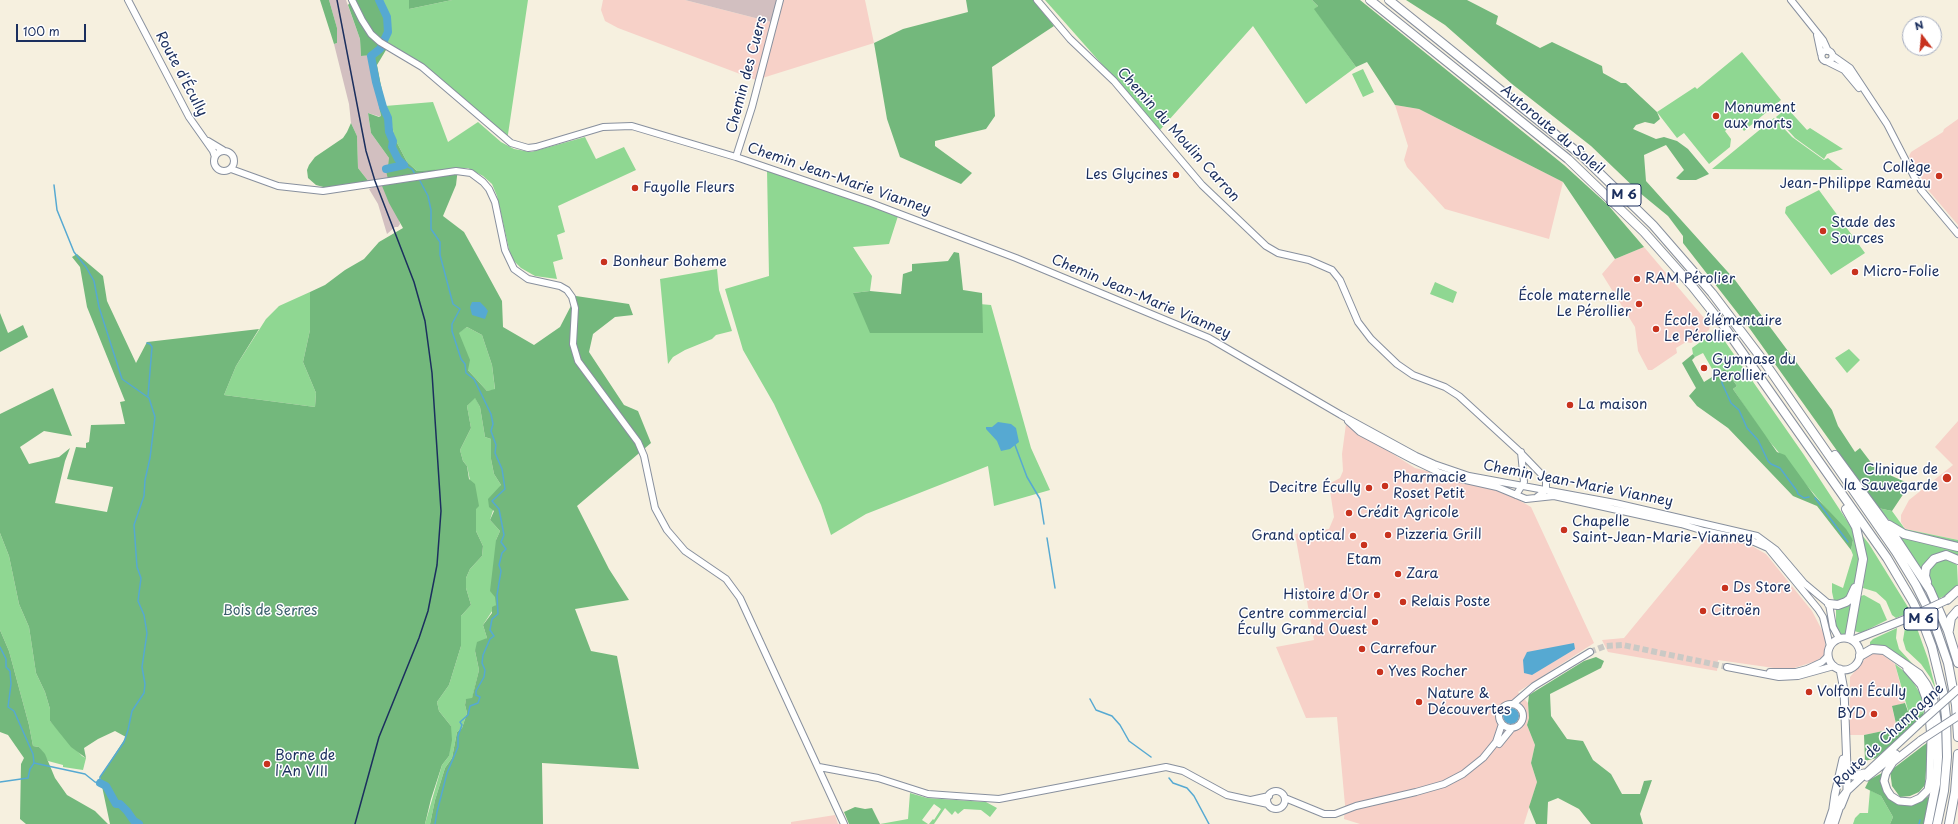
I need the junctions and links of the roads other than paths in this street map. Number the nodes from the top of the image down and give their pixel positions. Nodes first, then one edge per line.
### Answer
1 (128, 0) edge
2 (352, 0) edge
3 (780, 0) edge
4 (1038, 0) edge
5 (1370, 0) edge
6 (1389, 0) edge
7 (1791, 0) edge
8 (1816, 32) junction
9 (1828, 51) junction
10 (1822, 54) junction
11 (1833, 56) junction
12 (1828, 62) junction
13 (1869, 97) junction
14 (203, 137) junction
15 (223, 150) junction
16 (215, 157) junction
17 (736, 157) junction
18 (235, 160) junction
19 (231, 169) junction
20 (247, 174) junction
21 (1958, 234) edge
22 (1341, 415) junction
23 (1815, 435) junction
24 (1806, 444) junction
25 (1521, 452) junction
26 (1522, 486) junction
27 (1546, 490) junction
28 (1516, 495) junction
29 (1537, 497) junction
30 (1884, 522) junction
31 (1728, 529) junction
32 (1717, 534) junction
33 (1958, 547) edge
34 (1958, 560) edge
35 (1860, 577) junction
36 (1930, 590) junction
37 (1958, 590) edge
38 (1958, 595) edge
39 (1947, 600) junction
40 (1829, 604) junction
41 (1958, 610) edge
42 (1948, 631) junction
43 (1839, 638) junction
44 (1851, 639) junction
45 (1830, 646) junction
46 (1590, 652) tunnel mouth
47 (1828, 656) junction
48 (1860, 656) junction
49 (1898, 661) junction
50 (1958, 664) edge
51 (1728, 667) tunnel mouth
52 (1840, 668) junction
53 (1754, 672) junction
54 (1958, 689) edge
55 (1525, 694) junction
56 (1513, 704) junction
57 (1520, 709) junction
58 (1958, 716) edge
59 (1502, 724) junction
60 (1512, 728) junction
61 (1958, 737) edge
62 (1921, 740) junction
63 (1845, 751) junction
64 (1958, 754) edge
65 (819, 767) junction
66 (1847, 768) junction
67 (1869, 769) junction
68 (1847, 791) junction
69 (1416, 792) junction
70 (1269, 796) junction
71 (1285, 798) junction
72 (1247, 801) junction
73 (1268, 804) junction
74 (1284, 805) junction
75 (1301, 806) junction
76 (1842, 806) junction
77 (1834, 809) junction
78 (844, 824) edge
79 (1828, 824) edge
80 (1834, 824) edge
81 (1928, 824) edge
82 (1937, 824) edge
83 (1949, 824) edge

1 - 14 street, Route d'Écully
2 - 17 street, Chemin Jean-Marie Vianney
3 - 17 street, Chemin des Cuers
4 - 25 street, Chemin du Moulin Carron
5 - 24 highway, Autoroute du Soleil / M 6
6 - 23 highway, Autoroute du Soleil / M 6
7 - 8 street
8 - 9 street
8 - 10 street
9 - 10 street
9 - 11 street
10 - 12 street
11 - 12 street
11 - 13 street
12 - 13 street
13 - 21 street
14 - 15 street, Route d'Écully
14 - 16 street, Route d'Écully
15 - 16 street
15 - 18 street
16 - 19 street
17 - 22 street, Chemin Jean-Marie Vianney
18 - 19 street
18 - 20 street
19 - 20 street
20 - 65 street
22 - 26 street, Chemin Jean-Marie Vianney
22 - 28 street, Chemin Jean-Marie Vianney
23 - 30 highway
23 - 61 highway, Autoroute du Soleil / M 6
24 - 35 highway
24 - 82 highway, Autoroute du Soleil / M 6
25 - 26 street
25 - 27 street, Chemin du Moulin Carron
26 - 27 street, Chemin Jean-Marie Vianney
26 - 28 street
27 - 29 street
27 - 31 street, Chemin Jean-Marie Vianney
28 - 29 street, Chemin Jean-Marie Vianney
29 - 32 street, Chemin Jean-Marie Vianney
30 - 33 highway
30 - 36 highway
31 - 32 street
31 - 40 street, Chemin Jean-Marie Vianney
32 - 45 street, Chemin Jean-Marie Vianney
34 - 36 highway
35 - 40 highway
35 - 44 highway
36 - 42 highway
37 - 39 highway
38 - 39 main road
39 - 44 main road, bridge
40 - 43 street
41 - 42 highway
42 - 50 highway
43 - 44 main road
43 - 45 main road
44 - 48 main road
45 - 47 main road
46 - 55 street
47 - 52 main road
47 - 53 street
48 - 49 highway
48 - 52 main road
49 - 62 main road
49 - 81 highway
51 - 53 street
52 - 53 street
52 - 63 main road
54 - 67 main road, Route de Champagne, bridge
55 - 56 street
55 - 57 street
56 - 57 street
56 - 59 street
57 - 60 street
58 - 62 main road, Route de Champagne, bridge
59 - 60 street
59 - 69 street
60 - 69 street
62 - 76 main road, Route de Champagne
63 - 66 main road
63 - 77 main road
64 - 83 highway
65 - 72 street
65 - 78 street
66 - 67 main road
66 - 68 main road
67 - 68 main road, Route de Champagne
68 - 76 main road
68 - 77 main road, Route de Champagne
69 - 75 street
70 - 71 street
70 - 72 street
70 - 73 street
71 - 74 street
71 - 75 street
72 - 73 street
73 - 74 street
74 - 75 street
76 - 80 main road, Route de Champagne
77 - 79 main road, Route de Champagne

